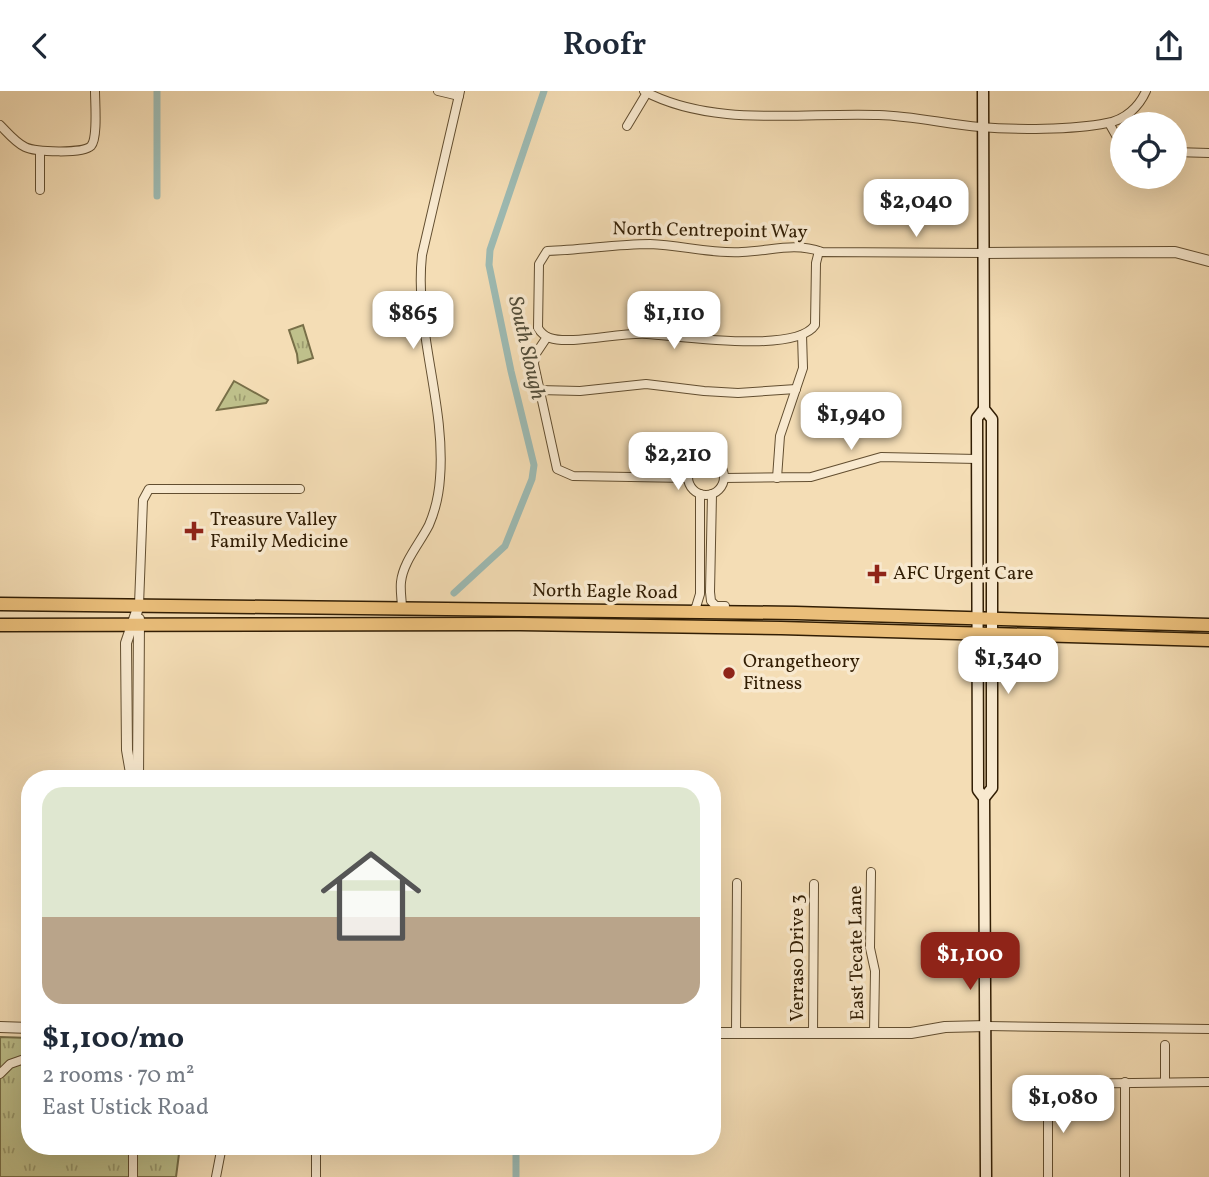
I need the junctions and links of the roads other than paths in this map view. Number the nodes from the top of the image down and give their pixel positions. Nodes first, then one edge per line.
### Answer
1 (95, 91) edge
2 (438, 91) edge
3 (983, 91) edge
4 (1146, 91) edge
5 (646, 92) edge
6 (459, 93) edge
7 (1130, 112) edge
8 (1110, 123) edge
9 (0, 125) edge
10 (627, 126) dead end
11 (983, 127) junction
12 (40, 151) junction
13 (1187, 152) edge
14 (1209, 153) edge
15 (40, 190) dead end
16 (819, 251) junction
17 (984, 253) junction
18 (1209, 261) edge
19 (802, 335) junction
20 (547, 337) junction
21 (796, 389) junction
22 (539, 390) junction
23 (984, 409) junction
24 (977, 459) junction
25 (688, 478) junction
26 (724, 478) junction
27 (777, 478) junction
28 (300, 489) dead end
29 (700, 494) junction
30 (712, 494) junction
31 (0, 604) edge
32 (139, 605) junction
33 (402, 609) junction
34 (624, 611) junction
35 (690, 613) junction
36 (796, 613) junction
37 (977, 619) junction
38 (992, 619) junction
39 (520, 624) junction
40 (0, 625) edge
41 (634, 625) junction
42 (1209, 625) edge
43 (136, 626) junction
44 (977, 635) junction
45 (992, 635) junction
46 (1209, 640) edge
47 (130, 770) edge
48 (138, 770) edge
49 (984, 798) junction
50 (871, 872) dead end
51 (737, 883) dead end
52 (814, 884) dead end
53 (987, 1026) junction
54 (0, 1027) edge
55 (21, 1028) edge
56 (1209, 1028) edge
57 (721, 1033) edge
58 (736, 1033) junction
59 (813, 1033) junction
60 (874, 1033) junction
61 (1165, 1045) dead end
62 (21, 1060) edge
63 (0, 1074) edge
64 (1125, 1082) junction
65 (1165, 1082) junction
66 (1209, 1082) edge
67 (132, 1155) edge
68 (220, 1155) edge
69 (316, 1155) edge
70 (132, 1177) edge
71 (216, 1177) edge
72 (316, 1177) edge
73 (986, 1177) edge
74 (1048, 1177) edge
75 (1125, 1177) edge

1 - 12 street
2 - 6 street
3 - 11 main road
4 - 7 street
5 - 10 street
5 - 11 street
6 - 33 street
8 - 11 street
9 - 12 street
11 - 17 main road
12 - 15 street
13 - 14 street
16 - 17 street, North Centrepoint Way
16 - 19 street
16 - 20 street, North Centrepoint Way
17 - 18 street, North Centrepoint Way
17 - 23 main road
19 - 20 street
19 - 21 street
20 - 22 street
21 - 22 street
21 - 27 street
22 - 25 street
23 - 24 main road
23 - 38 main road
24 - 27 street
24 - 37 main road
25 - 26 street
25 - 29 street
26 - 27 street
26 - 30 street
28 - 32 street
29 - 30 street
29 - 35 street
30 - 36 street
31 - 32 highway, North Eagle Road
32 - 33 highway, North Eagle Road
32 - 43 street
33 - 34 highway, North Eagle Road
34 - 35 highway, North Eagle Road
34 - 39 highway
35 - 36 highway, North Eagle Road
35 - 41 highway
36 - 37 highway, North Eagle Road
37 - 38 highway, North Eagle Road
37 - 44 main road
38 - 42 highway, North Eagle Road
38 - 45 main road
39 - 41 highway, North Eagle Road
39 - 43 highway, North Eagle Road
40 - 43 highway, North Eagle Road
41 - 44 highway, North Eagle Road
43 - 47 street
43 - 48 street
44 - 45 highway, North Eagle Road
44 - 49 main road
45 - 46 highway, North Eagle Road
45 - 49 main road
49 - 53 main road
50 - 60 street, East Tecate Lane
51 - 58 street
52 - 59 street, Verraso Drive 3
53 - 56 street
53 - 60 street
53 - 73 main road
54 - 55 street
57 - 58 street
58 - 59 street
59 - 60 street
61 - 65 street
62 - 63 street
64 - 65 street
64 - 74 street
64 - 75 street
65 - 66 street
67 - 70 street
68 - 71 street
69 - 72 street

